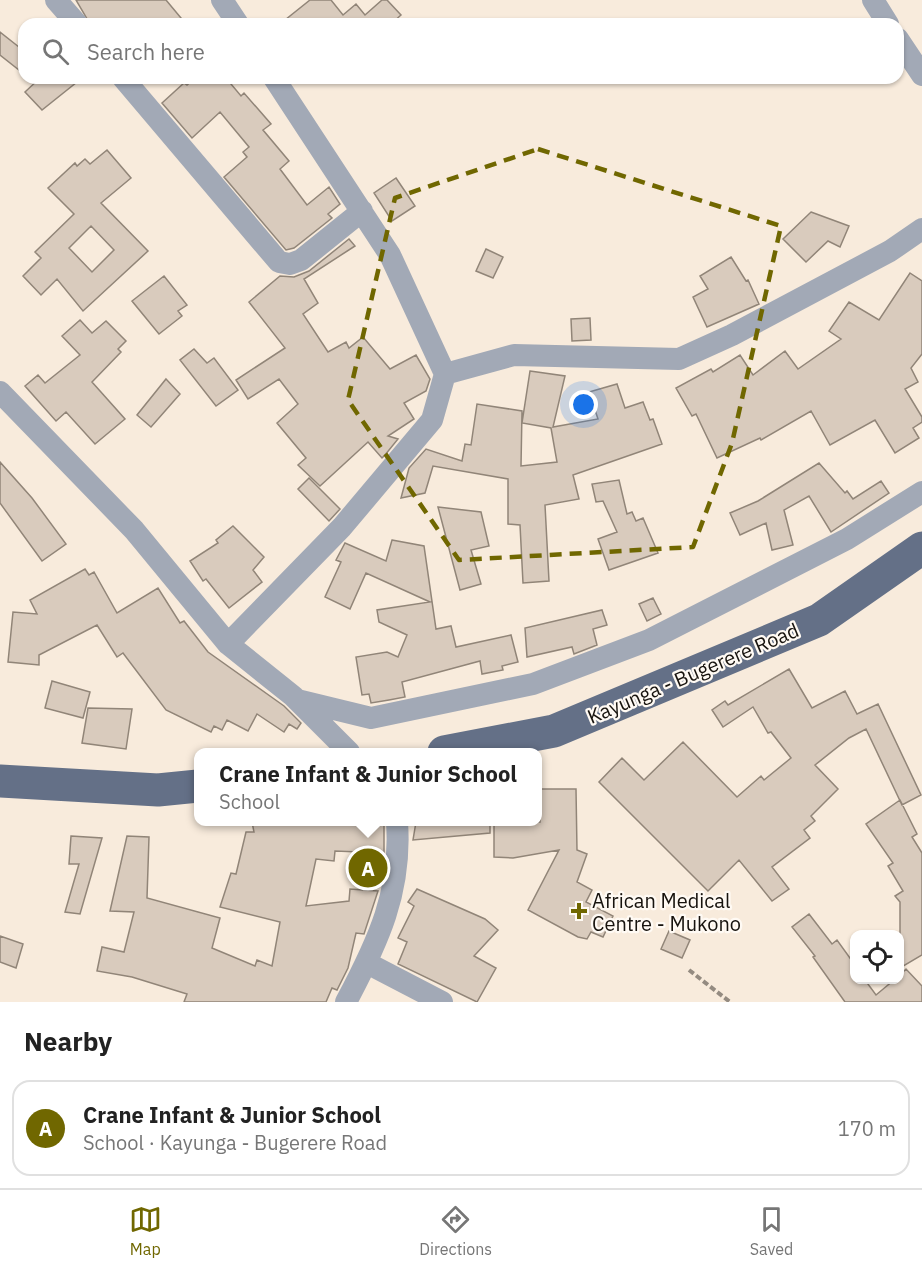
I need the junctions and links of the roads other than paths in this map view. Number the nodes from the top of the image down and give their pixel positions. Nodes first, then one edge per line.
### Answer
1 (56, 0) edge
2 (222, 0) edge
3 (873, 0) edge
4 (72, 18) edge
5 (234, 18) edge
6 (884, 18) edge
7 (904, 48) edge
8 (922, 75) edge
9 (128, 84) edge
10 (278, 84) edge
11 (362, 211) junction
12 (922, 229) edge
13 (445, 374) junction
14 (0, 392) edge
15 (922, 492) edge
16 (922, 548) edge
17 (228, 644) junction
18 (297, 700) junction
19 (344, 748) edge
20 (469, 748) edge
21 (0, 781) edge
22 (194, 786) edge
23 (397, 826) edge
24 (367, 963) junction
25 (346, 1002) edge
26 (442, 1002) edge

1 - 4 street
2 - 5 street
3 - 6 street
7 - 8 street
9 - 11 street
10 - 11 street
11 - 13 street
12 - 13 street
13 - 17 street
14 - 17 street
15 - 18 street
16 - 20 main road, Kayunga - Bugerere Road
17 - 18 street
18 - 19 street
21 - 22 main road
23 - 24 street
24 - 25 street
24 - 26 street

